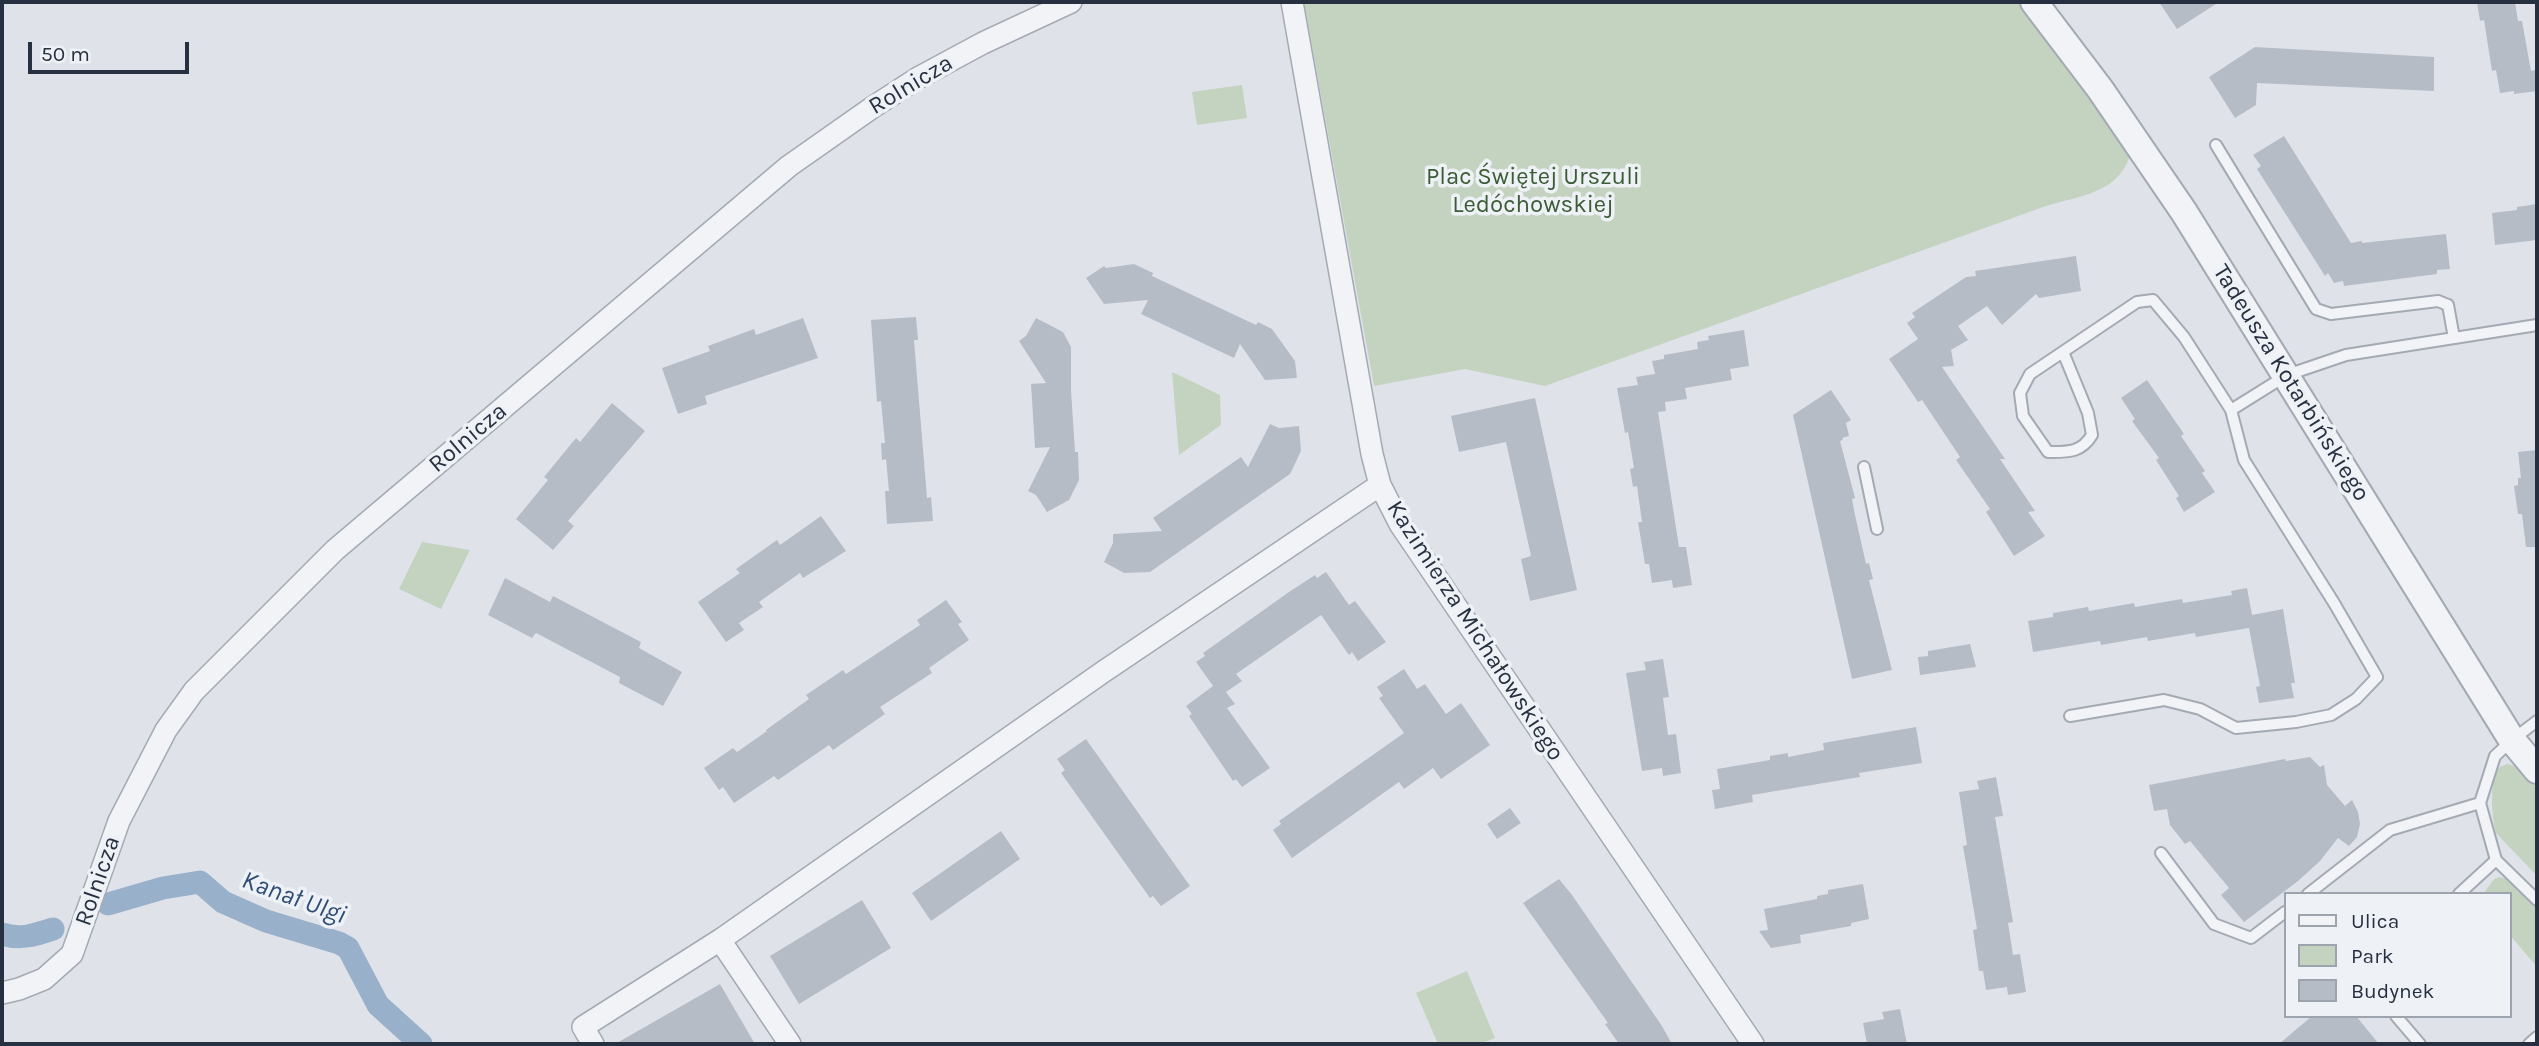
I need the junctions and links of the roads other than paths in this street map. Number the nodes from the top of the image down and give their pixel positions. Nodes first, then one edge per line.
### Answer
1 (1071, 2) edge
2 (1292, 2) edge
3 (2034, 2) edge
4 (2216, 145) dead end
5 (2537, 325) edge
6 (2454, 338) junction
7 (2063, 352) junction
8 (2287, 375) junction
9 (2231, 411) junction
10 (1864, 467) dead end
11 (1380, 485) junction
12 (1878, 529) dead end
13 (2070, 716) dead end
14 (2537, 722) edge
15 (2512, 740) junction
16 (2537, 770) edge
17 (2480, 803) junction
18 (2161, 853) dead end
19 (2496, 860) junction
20 (2311, 892) edge
21 (2461, 892) edge
22 (2537, 900) edge
23 (2284, 913) edge
24 (720, 940) junction
25 (2, 993) edge
26 (2398, 1018) edge
27 (588, 1035) edge
28 (2537, 1037) edge
29 (790, 1044) edge
30 (1753, 1044) edge
31 (2420, 1044) edge
32 (2529, 1044) edge

1 - 25 street, Rolnicza
2 - 11 street, Kazimierza Michałowskiego
3 - 8 street, Tadeusza Kotarbińskiego
4 - 6 lane
5 - 6 lane
6 - 8 lane
7 - 7 lane
7 - 9 lane
8 - 9 lane
8 - 15 street, Tadeusza Kotarbińskiego
9 - 13 lane
10 - 12 lane
11 - 24 street
11 - 30 street, Kazimierza Michałowskiego
14 - 15 lane
15 - 16 street, Tadeusza Kotarbińskiego
15 - 17 lane
17 - 19 lane
17 - 20 lane
18 - 23 lane
19 - 21 lane
19 - 22 lane
24 - 27 street
24 - 29 street
26 - 31 lane
28 - 32 lane

